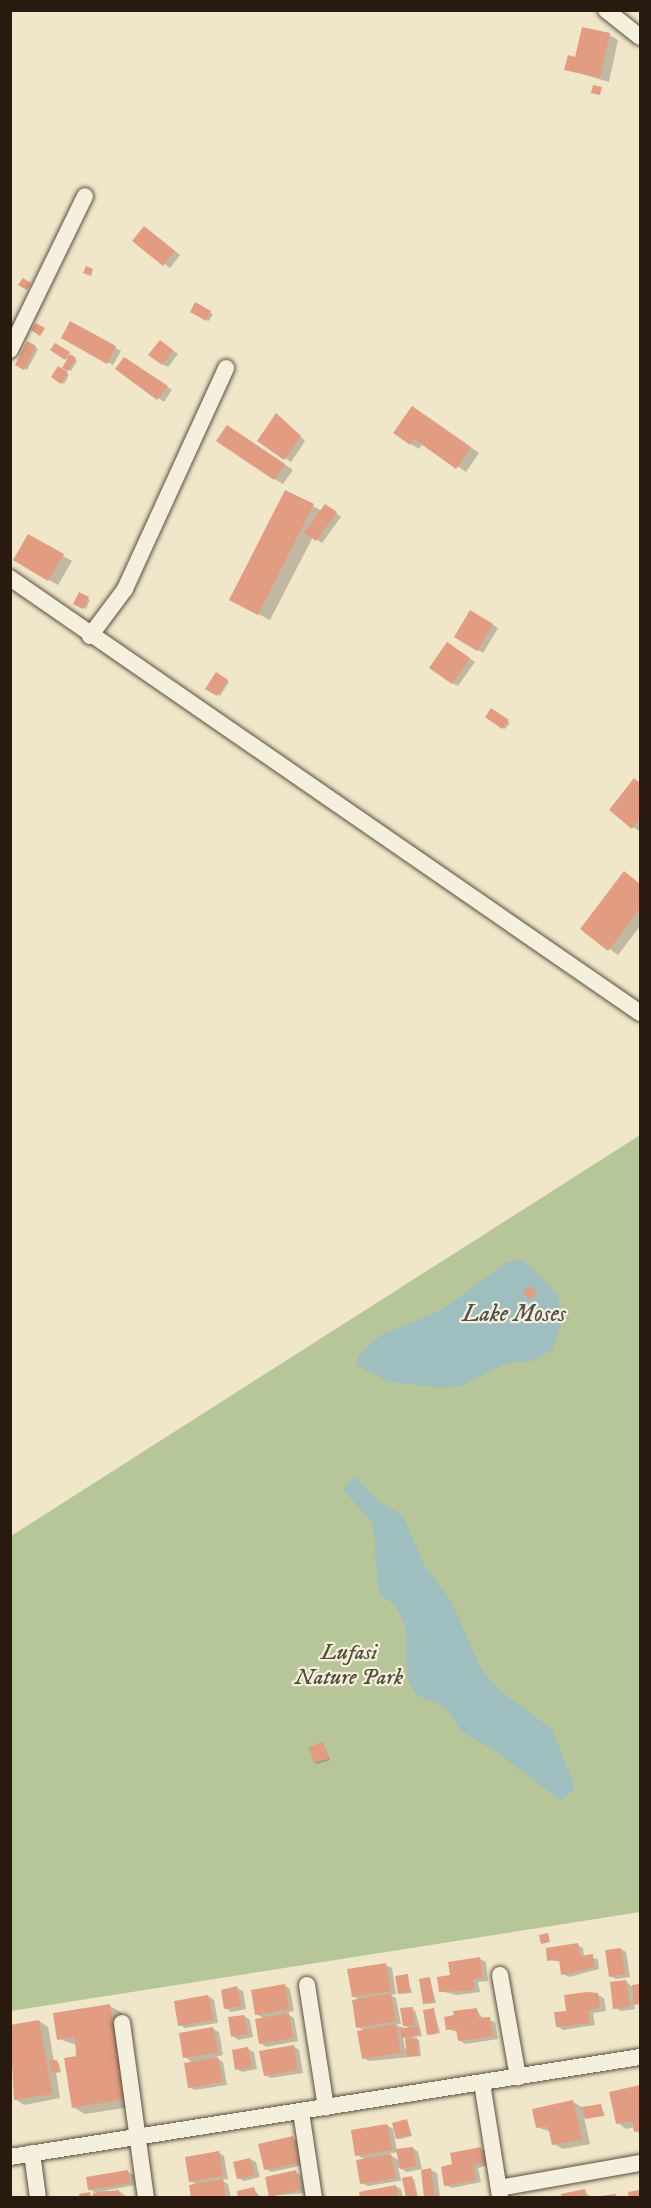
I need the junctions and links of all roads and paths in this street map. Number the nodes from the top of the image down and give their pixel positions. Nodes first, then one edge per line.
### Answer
1 (606, 10) edge
2 (640, 37) edge
3 (85, 196) dead end
4 (10, 350) edge
5 (226, 368) dead end
6 (10, 578) edge
7 (90, 636) junction
8 (640, 1013) edge
9 (500, 1975) dead end
10 (307, 1985) dead end
11 (122, 2023) dead end
12 (640, 2057) edge
13 (518, 2077) junction
14 (482, 2083) junction
15 (326, 2108) junction
16 (301, 2112) junction
17 (138, 2135) junction
18 (32, 2153) junction
19 (10, 2157) edge
20 (640, 2163) edge
21 (500, 2193) edge
22 (38, 2198) edge
23 (146, 2198) edge
24 (314, 2198) edge

1 - 2 street
3 - 4 street
5 - 7 street
6 - 7 street
7 - 8 street
9 - 13 street
10 - 15 street
11 - 17 street
12 - 13 street
13 - 14 street
14 - 15 street
14 - 21 street
15 - 16 street
16 - 17 street
16 - 24 street
17 - 18 street
17 - 23 street
18 - 19 street
18 - 22 street
20 - 21 street

